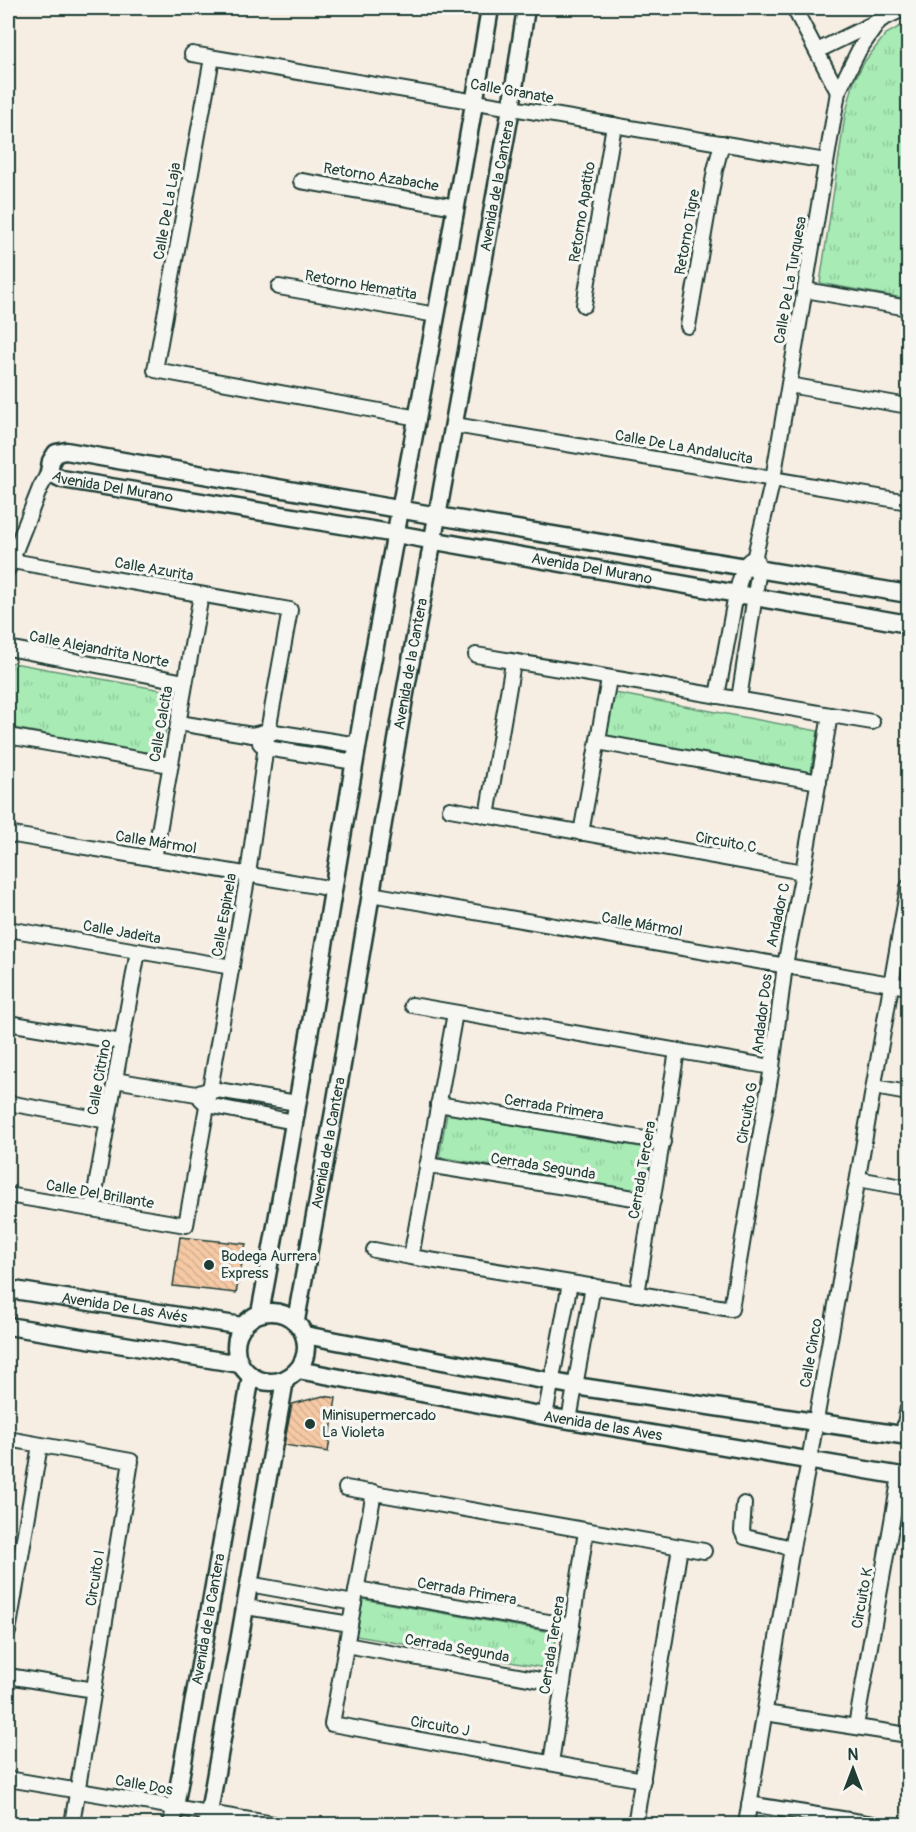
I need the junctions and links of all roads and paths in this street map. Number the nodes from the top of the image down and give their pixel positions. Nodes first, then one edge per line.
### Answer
1 (488, 8) edge
2 (526, 8) edge
3 (794, 8) edge
4 (905, 8) edge
5 (879, 20) junction
6 (817, 51) junction
7 (192, 54) dead end
8 (212, 58) junction
9 (838, 92) junction
10 (475, 101) junction
11 (511, 108) junction
12 (614, 125) junction
13 (722, 143) junction
14 (826, 161) junction
15 (301, 181) dead end
16 (456, 207) junction
17 (279, 287) dead end
18 (805, 290) junction
19 (584, 305) dead end
20 (909, 308) edge
21 (436, 315) junction
22 (688, 326) dead end
23 (789, 385) junction
24 (909, 405) edge
25 (418, 418) junction
26 (455, 425) junction
27 (49, 472) junction
28 (773, 479) junction
29 (909, 502) edge
30 (401, 509) junction
31 (438, 516) junction
32 (396, 534) junction
33 (433, 540) junction
34 (753, 563) junction
35 (10, 565) edge
36 (736, 594) junction
37 (909, 594) edge
38 (201, 595) junction
39 (755, 597) junction
40 (290, 610) joint
41 (909, 624) edge
42 (8, 648) edge
43 (476, 655) dead end
44 (513, 663) junction
45 (609, 679) junction
46 (185, 682) junction
47 (717, 696) junction
48 (739, 699) junction
49 (830, 715) junction
50 (872, 722) dead end
51 (179, 723) junction
52 (268, 731) junction
53 (252, 735) junction
54 (8, 736) edge
55 (598, 742) junction
56 (358, 745) junction
57 (266, 748) junction
58 (355, 762) junction
59 (170, 765) junction
60 (819, 782) junction
61 (450, 809) dead end
62 (487, 816) junction
63 (581, 833) junction
64 (8, 834) edge
65 (154, 859) junction
66 (804, 872) junction
67 (248, 874) junction
68 (909, 887) edge
69 (334, 889) junction
70 (371, 894) junction
71 (8, 929) edge
72 (138, 951) junction
73 (784, 965) junction
74 (232, 967) junction
75 (892, 984) junction
76 (909, 987) edge
77 (412, 1005) dead end
78 (455, 1013) junction
79 (8, 1023) edge
80 (122, 1042) junction
81 (677, 1051) junction
82 (772, 1067) junction
83 (115, 1080) junction
84 (874, 1087) junction
85 (211, 1089) junction
86 (909, 1093) edge
87 (196, 1094) junction
88 (8, 1103) edge
89 (297, 1103) junction
90 (438, 1104) junction
91 (208, 1105) junction
92 (108, 1121) junction
93 (294, 1122) junction
94 (663, 1142) junction
95 (427, 1165) junction
96 (858, 1179) junction
97 (909, 1188) edge
98 (8, 1195) edge
99 (653, 1201) junction
100 (92, 1209) junction
101 (186, 1225) joint
102 (374, 1250) dead end
103 (411, 1257) junction
104 (570, 1283) junction
105 (593, 1286) junction
106 (8, 1289) edge
107 (637, 1294) junction
108 (260, 1313) junction
109 (296, 1320) junction
110 (8, 1326) edge
111 (242, 1326) junction
112 (305, 1335) junction
113 (245, 1370) junction
114 (291, 1375) junction
115 (551, 1382) junction
116 (575, 1386) junction
117 (909, 1407) edge
118 (545, 1416) junction
119 (569, 1420) junction
120 (816, 1422) junction
121 (906, 1436) edge
122 (8, 1439) edge
123 (40, 1445) junction
124 (809, 1461) junction
125 (904, 1476) edge
126 (346, 1488) dead end
127 (374, 1492) junction
128 (744, 1504) dead end
129 (586, 1532) junction
130 (680, 1547) junction
131 (792, 1548) junction
132 (704, 1551) dead end
133 (249, 1584) junction
134 (357, 1588) junction
135 (354, 1603) junction
136 (246, 1607) junction
137 (350, 1624) junction
138 (572, 1626) junction
139 (8, 1632) edge
140 (346, 1645) junction
141 (8, 1676) edge
142 (562, 1684) junction
143 (94, 1690) junction
144 (765, 1713) junction
145 (856, 1726) junction
146 (909, 1735) edge
147 (551, 1763) junction
148 (8, 1779) edge
149 (643, 1780) junction
150 (78, 1791) junction
151 (749, 1804) junction
152 (175, 1807) junction
153 (208, 1819) edge
154 (636, 1819) dead end
155 (72, 1824) edge
156 (172, 1824) edge
157 (274, 1824) edge
158 (746, 1824) edge
159 (873, 1824) edge

1 - 10 street
2 - 11 street, Avenida de la Cantera
3 - 6 street
4 - 5 street
5 - 6 street
5 - 9 street, Calle De La Turquesa
6 - 9 street
7 - 8 street, Calle Granate
8 - 10 street, Calle Granate
8 - 25 street, Calle De La Laja
9 - 14 street, Calle De La Turquesa
10 - 11 street, Calle Granate
10 - 16 street
11 - 12 street, Calle Granate
11 - 26 street, Avenida de la Cantera
12 - 13 street, Calle Granate
12 - 19 street, Retorno Apatito
13 - 14 street, Calle Granate
13 - 22 street, Retorno Tigre
14 - 18 street, Calle De La Turquesa
15 - 16 street, Retorno Azabache
16 - 21 street
17 - 21 street, Retorno Hematita
18 - 20 street
18 - 23 street, Calle De La Turquesa
21 - 25 street
23 - 24 street
23 - 28 street, Calle De La Turquesa
25 - 30 street
26 - 28 street, Calle De La Andalucita
26 - 31 street, Avenida de la Cantera
27 - 30 street, Avenida Del Murano
27 - 32 street, Avenida Del Murano
27 - 35 street
28 - 29 street, Calle De La Andalucita
28 - 34 street, Calle De La Turquesa
30 - 31 street, Avenida Del Murano
30 - 32 street
31 - 33 street, Avenida de la Cantera
31 - 34 street, Avenida Del Murano
32 - 33 street, Avenida Del Murano
32 - 56 street
33 - 36 street, Avenida Del Murano
33 - 70 street, Avenida de la Cantera
34 - 36 street, Calle De La Turquesa
34 - 37 street, Avenida Del Murano
34 - 39 street, Calle De La Turquesa
35 - 38 street, Calle Azurita
36 - 39 street, Avenida Del Murano
36 - 47 street, Calle De La Turquesa
38 - 40 street, Calle Azurita
38 - 46 street, Calle Calcita
39 - 41 street, Avenida Del Murano
39 - 48 street, Calle De La Turquesa
40 - 52 street, Calle Espinela
42 - 46 street, Calle Alejandrita Norte
43 - 44 street
44 - 45 street
44 - 62 street
45 - 47 street
45 - 55 street
46 - 51 street, Calle Calcita
47 - 48 street
48 - 49 street
49 - 50 street
49 - 60 street
51 - 53 street
51 - 59 street, Calle Calcita
52 - 53 street
52 - 56 street
52 - 57 street, Calle Espinela
53 - 57 street
54 - 59 street
55 - 60 street
55 - 63 street
56 - 58 street
57 - 58 street
57 - 67 street, Calle Espinela
58 - 69 street
59 - 65 street, Calle Calcita
60 - 66 street
61 - 62 street, Circuito C
62 - 63 street, Circuito C
63 - 66 street, Circuito C
64 - 65 street, Calle Mármol
65 - 67 street, Calle Mármol
66 - 73 street, Andador C
67 - 69 street, Calle Mármol
67 - 74 street, Calle Espinela
68 - 75 street, Calle Cinco
69 - 89 street
70 - 73 street, Calle Mármol
70 - 109 street, Avenida de la Cantera
71 - 72 street, Calle Jadeita
72 - 74 street, Calle Jadeita
72 - 80 street, Calle Citrino
73 - 75 street, Calle Mármol
73 - 82 street, Andador Dos
74 - 85 street, Calle Espinela
75 - 76 street, Calle Mármol
75 - 84 street, Calle Cinco
77 - 78 street, Circuito G
78 - 81 street, Circuito G
78 - 90 street
79 - 80 street
80 - 83 street, Calle Citrino
81 - 82 street, Circuito G
81 - 94 street, Cerrada Tercera
82 - 107 street, Circuito G
83 - 87 street
83 - 92 street, Calle Citrino
84 - 86 street
84 - 96 street, Calle Cinco
85 - 87 street
85 - 89 street
85 - 91 street, Calle Espinela
87 - 91 street
88 - 92 street
89 - 93 street
90 - 94 street, Cerrada Primera
90 - 95 street
91 - 93 street
91 - 101 street, Calle Espinela
92 - 100 street, Calle Citrino
93 - 108 street
94 - 99 street, Cerrada Tercera
95 - 99 street, Cerrada Segunda
95 - 103 street
96 - 97 street
96 - 120 street, Calle Cinco
98 - 100 street, Calle Del Brillante
99 - 107 street, Cerrada Tercera
100 - 101 street, Calle Del Brillante
102 - 103 street, Circuito G
103 - 104 street, Circuito G
104 - 105 street, Circuito G
104 - 115 street
105 - 107 street, Circuito G
105 - 116 street
106 - 111 street, Avenida De Las Avés
108 - 109 street
108 - 111 street
109 - 112 street
110 - 113 street
111 - 113 street
112 - 114 street
112 - 115 street
113 - 114 street
113 - 152 street, Avenida de la Cantera
114 - 118 street, Avenida de las Aves
114 - 133 street
115 - 116 street
115 - 118 street
116 - 119 street
116 - 120 street
117 - 121 street
118 - 119 street, Avenida de las Aves
119 - 124 street, Avenida de las Aves
120 - 121 street
120 - 124 street, Calle Cinco
122 - 123 street, Circuito I
123 - 139 street
123 - 143 street, Circuito I
124 - 125 street, Avenida de las Aves
124 - 131 street, Calle Cinco
125 - 145 street, Circuito K
126 - 127 street
127 - 129 street
127 - 134 street, Circuito J
128 - 131 street
129 - 130 street
129 - 138 street, Cerrada Tercera
130 - 132 street
130 - 149 street
131 - 144 street, Calle Cinco
133 - 135 street
133 - 136 street
134 - 135 street, Circuito J
134 - 138 street, Cerrada Primera
135 - 137 street, Circuito J
136 - 137 street
136 - 153 street
137 - 140 street, Circuito J
138 - 142 street, Cerrada Tercera
140 - 142 street, Cerrada Segunda
140 - 147 street, Circuito J
141 - 143 street
142 - 147 street, Cerrada Tercera
143 - 150 street, Circuito I
144 - 145 street
144 - 151 street, Calle Cinco
145 - 146 street
147 - 149 street, Circuito J
148 - 150 street, Calle Dos
149 - 154 street
150 - 152 street, Calle Dos
150 - 155 street, Circuito I
151 - 158 street, Calle Cinco
151 - 159 street
152 - 153 street, Calle Dos
152 - 156 street, Avenida de la Cantera
153 - 157 street, Calle Dos

